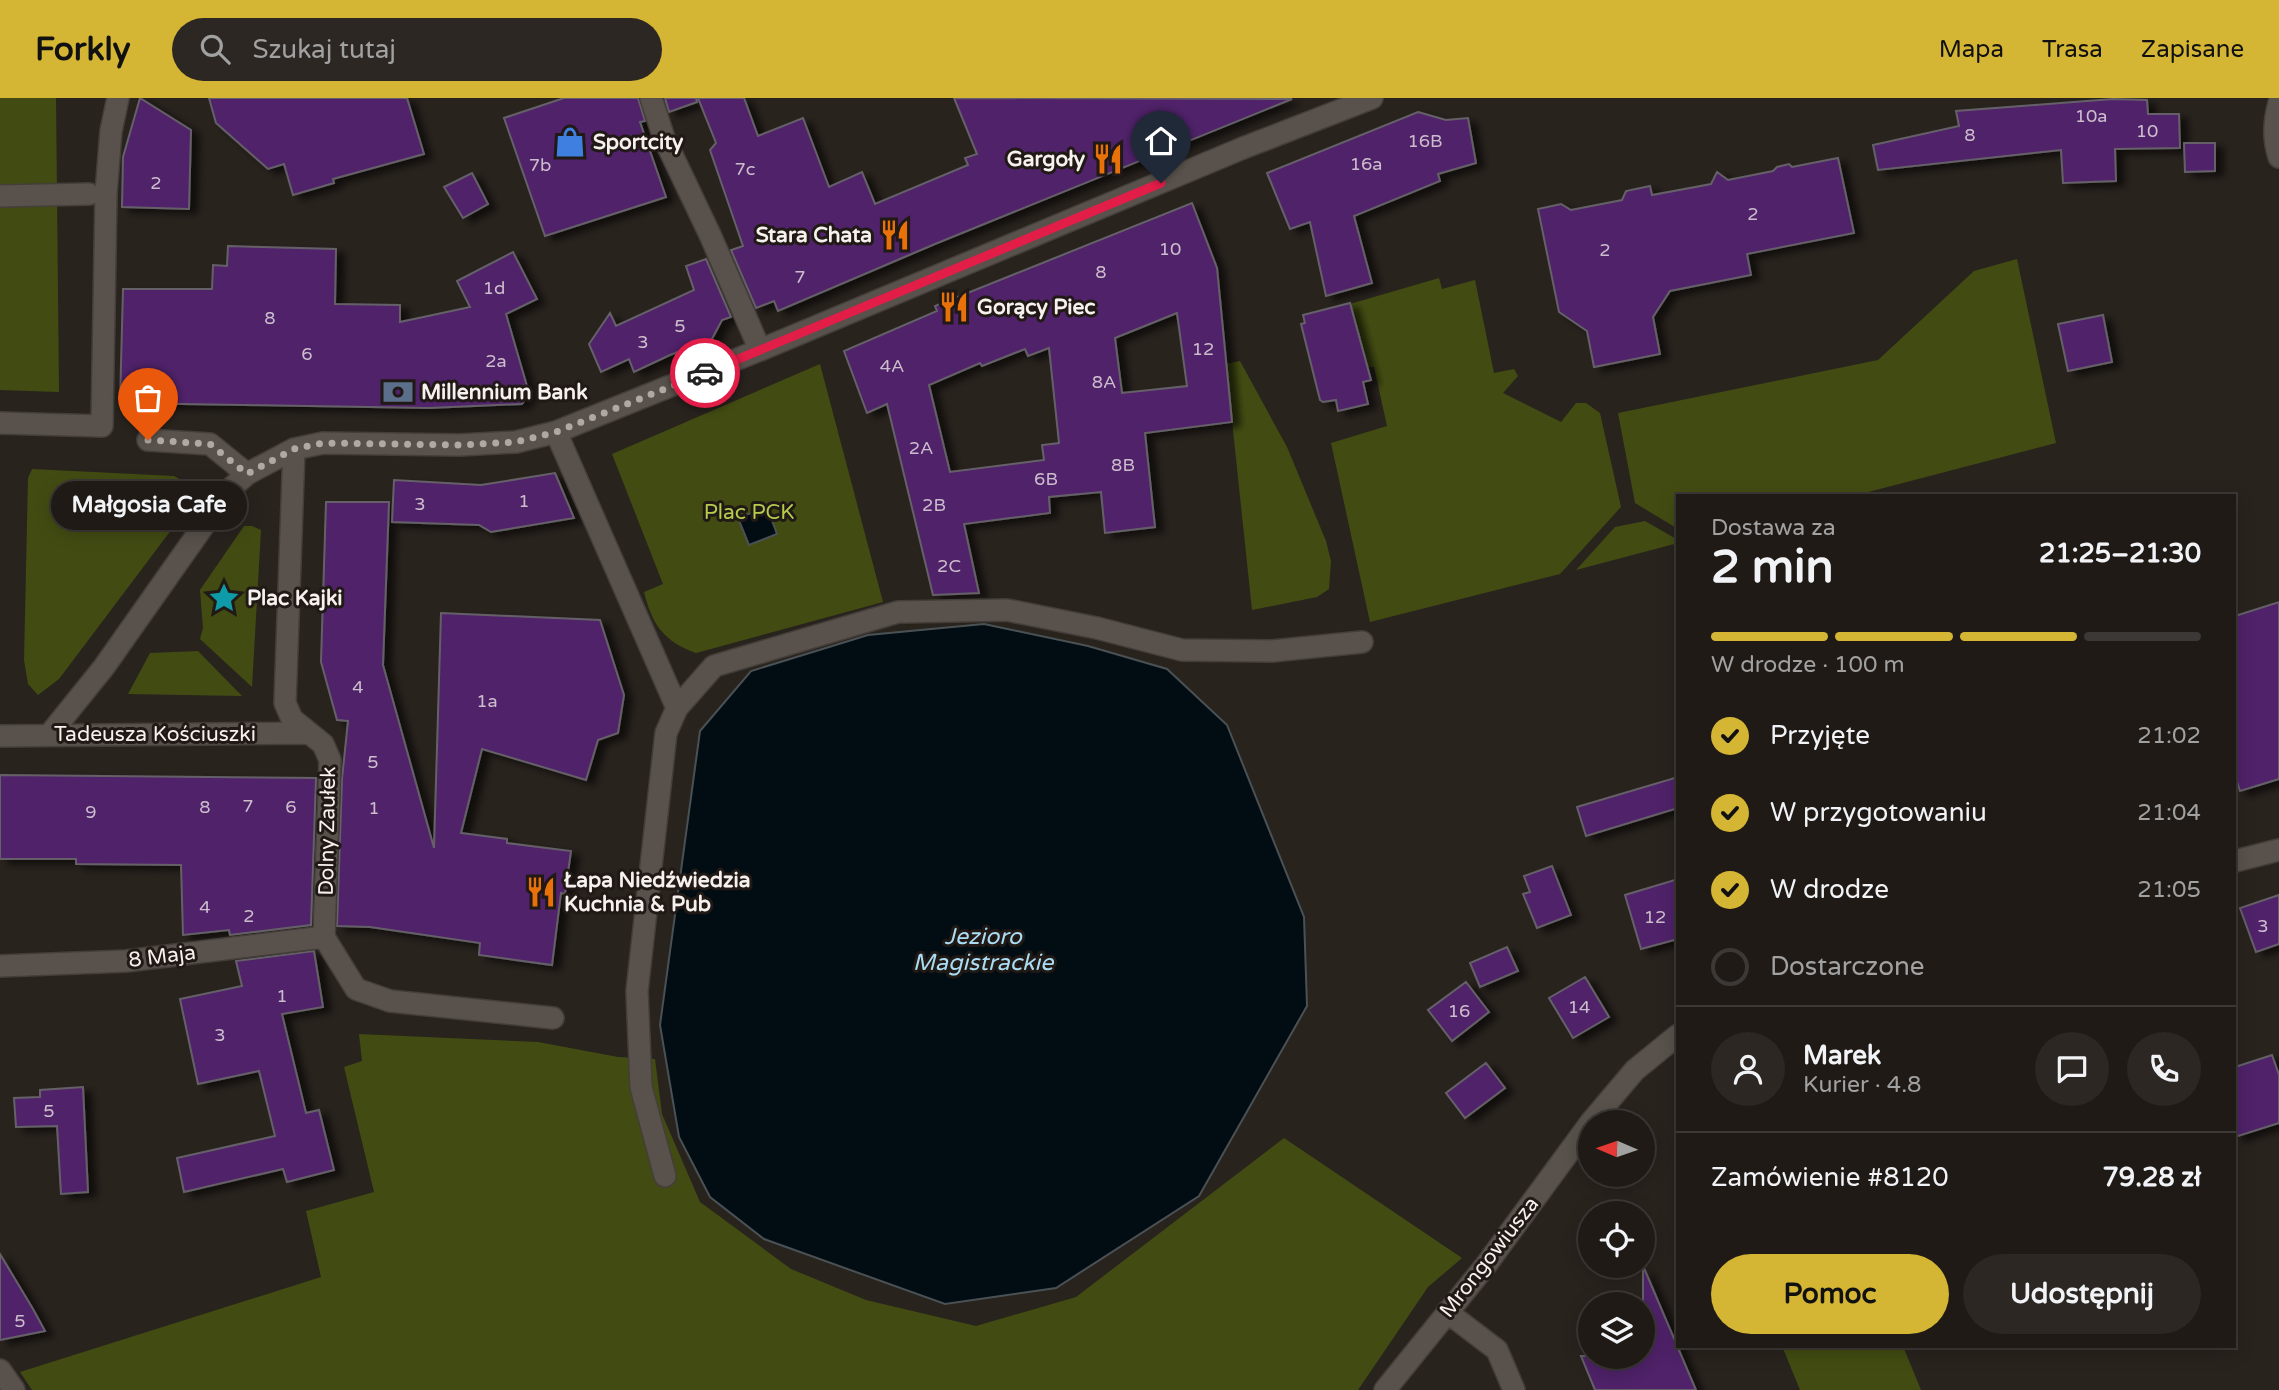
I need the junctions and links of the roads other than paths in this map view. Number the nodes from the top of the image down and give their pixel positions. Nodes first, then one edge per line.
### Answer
1 (118, 98) edge
2 (651, 98) edge
3 (1372, 98) edge
4 (2279, 103) edge
5 (2279, 157) edge
6 (89, 194) dead end
7 (0, 196) edge
8 (760, 350) junction
9 (0, 424) edge
10 (556, 432) junction
11 (148, 440) dead end
12 (294, 449) junction
13 (247, 474) junction
14 (1362, 642) dead end
15 (677, 708) junction
16 (309, 733) junction
17 (50, 734) junction
18 (0, 736) edge
19 (2279, 850) edge
20 (2236, 861) edge
21 (324, 937) junction
22 (0, 966) edge
23 (553, 1018) dead end
24 (1676, 1037) edge
25 (1601, 1110) edge
26 (1578, 1140) edge
27 (665, 1177) dead end
28 (1447, 1312) junction
29 (0, 1370) edge
30 (14, 1390) edge
31 (1385, 1390) edge
32 (1514, 1390) edge

1 - 9 street
2 - 8 street
3 - 8 street
4 - 5 street
6 - 7 street
8 - 10 street
10 - 12 street
10 - 15 street
11 - 13 street
12 - 13 street
12 - 16 street, Dolny Zaułek
13 - 17 street
14 - 15 street
15 - 27 street
16 - 17 street, Tadeusza Kościuszki
16 - 21 street, Dolny Zaułek
17 - 18 street, Tadeusza Kościuszki
19 - 20 street
21 - 22 street, 8 Maja
21 - 23 street
24 - 25 street, Mrongowiusza
26 - 28 street, Mrongowiusza
28 - 31 street, Mrongowiusza
28 - 32 street
29 - 30 street

